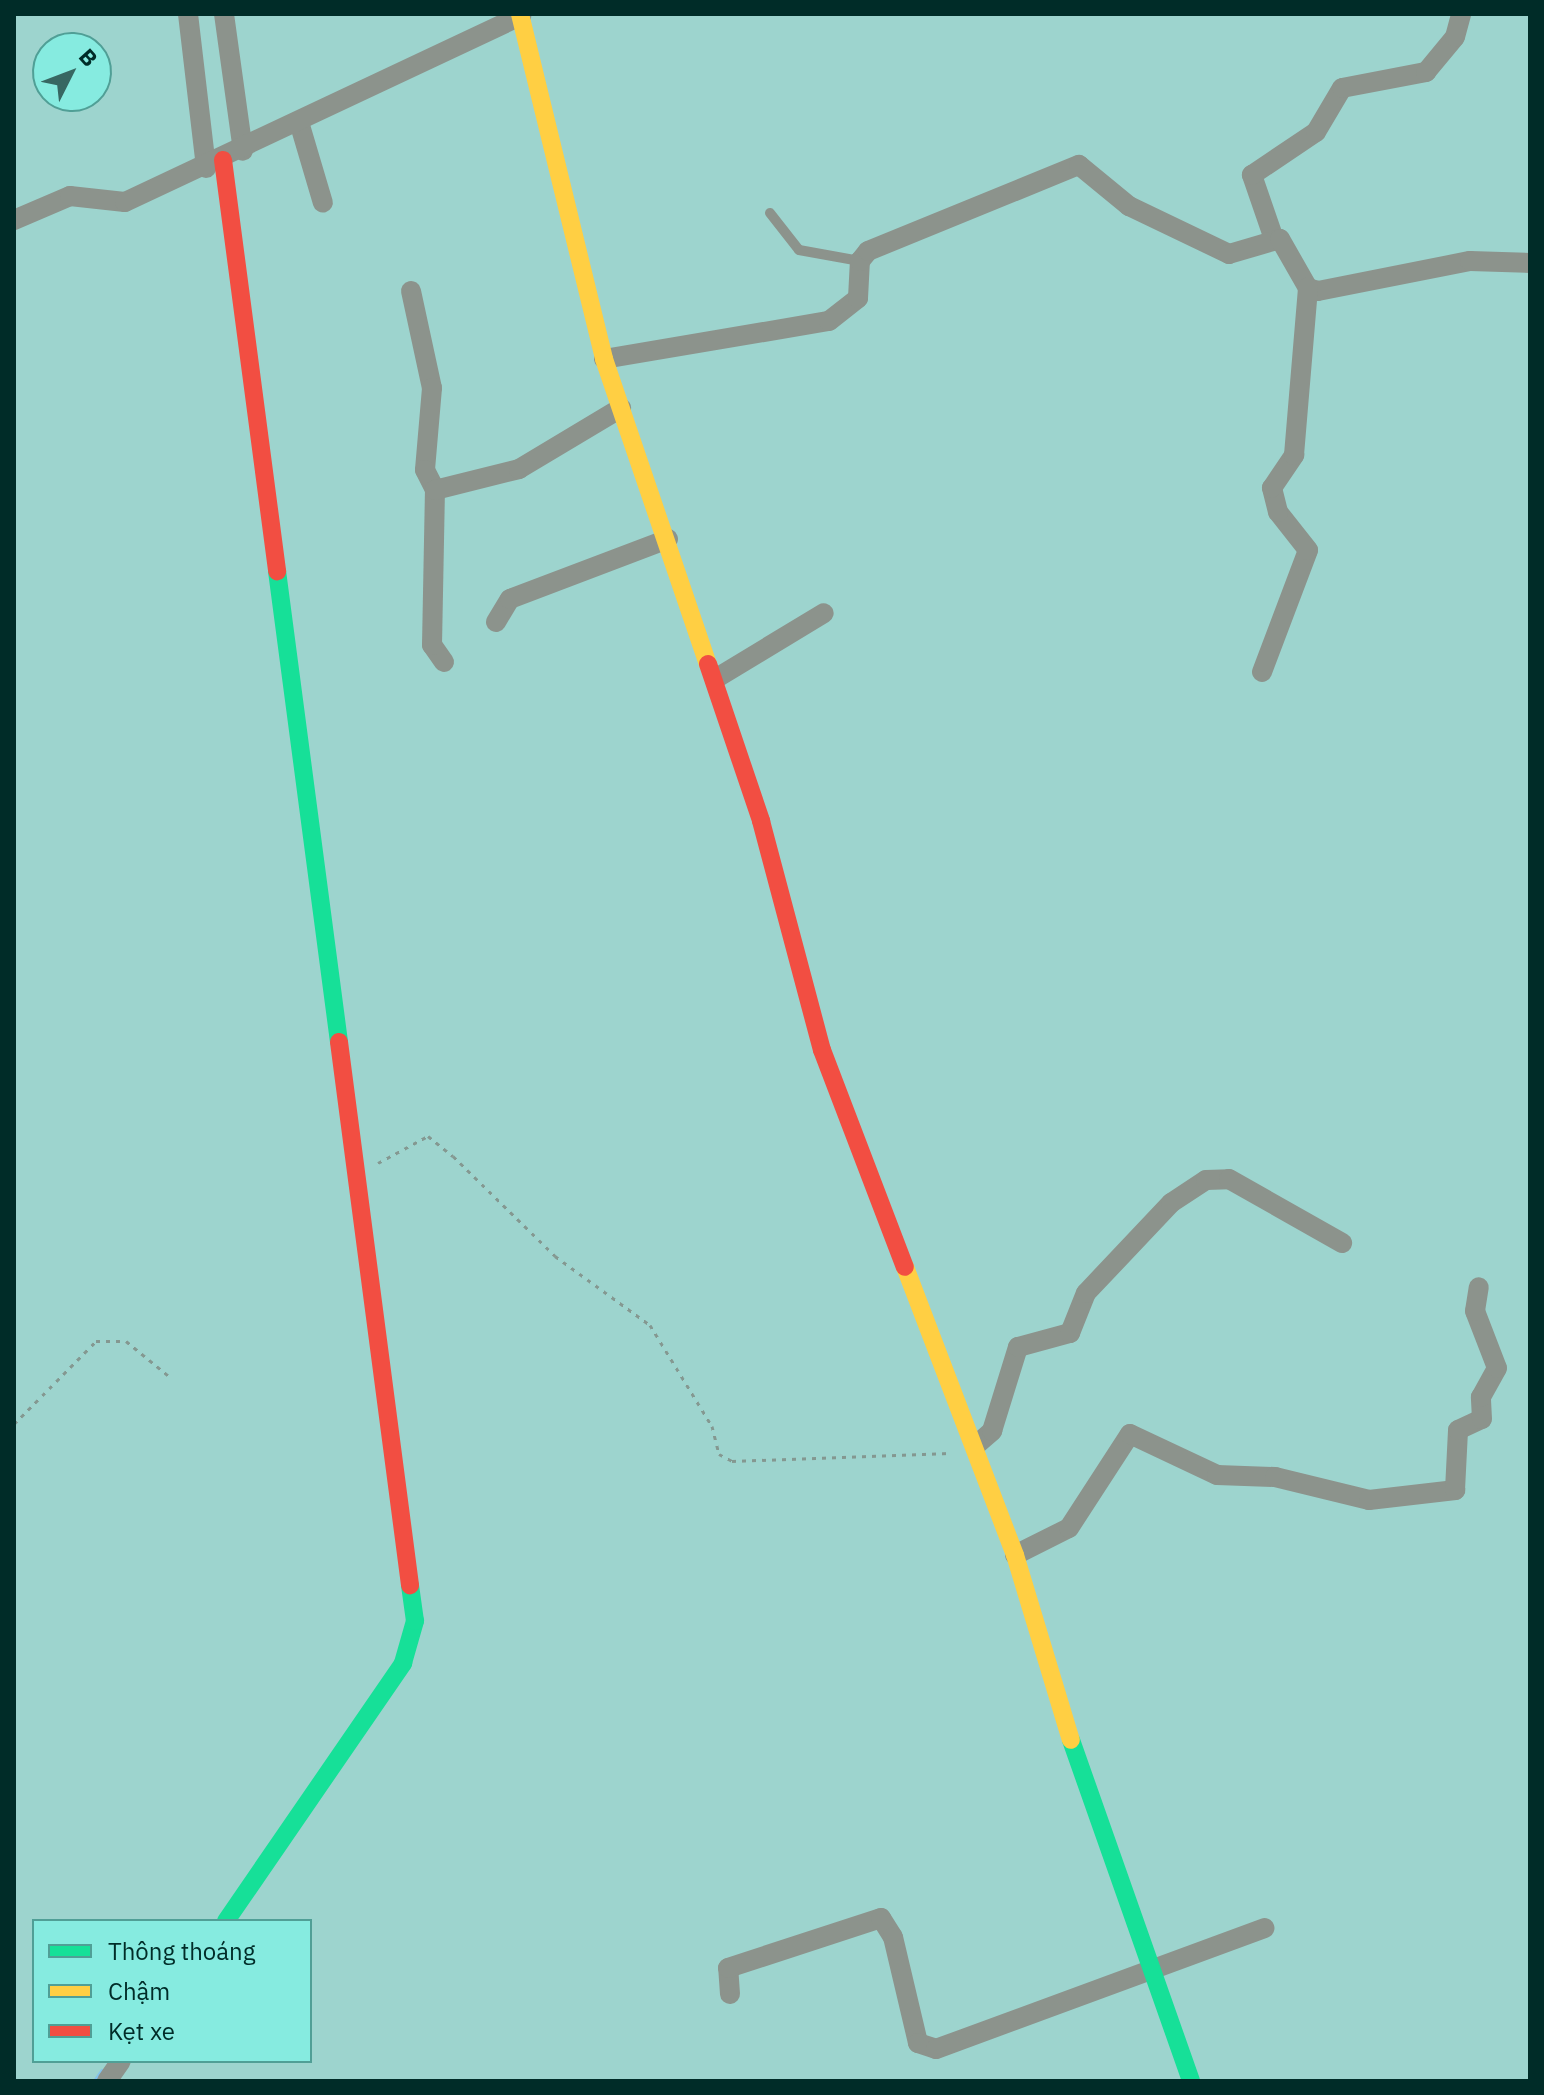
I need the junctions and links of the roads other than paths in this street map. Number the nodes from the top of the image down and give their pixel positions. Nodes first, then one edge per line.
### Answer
1 (188, 14) edge
2 (224, 14) edge
3 (1461, 14) edge
4 (520, 15) edge
5 (299, 122) junction
6 (243, 151) junction
7 (214, 164) junction
8 (323, 203) dead end
9 (770, 213) dead end
10 (14, 220) edge
11 (1274, 239) junction
12 (860, 261) junction
13 (1530, 263) edge
14 (1308, 288) junction
15 (411, 291) dead end
16 (604, 359) junction
17 (621, 408) junction
18 (435, 490) junction
19 (668, 539) junction
20 (824, 613) dead end
21 (496, 622) dead end
22 (444, 662) dead end
23 (1262, 672) dead end
24 (715, 679) junction
25 (1342, 1243) dead end
26 (1479, 1287) dead end
27 (976, 1449) junction
28 (1015, 1555) junction
29 (227, 1919) edge
30 (1264, 1928) dead end
31 (1152, 1975) junction
32 (730, 1994) dead end
33 (120, 2063) edge
34 (107, 2081) edge
35 (1191, 2081) edge

1 - 7 street
2 - 6 street
3 - 11 street
4 - 5 street
4 - 16 street
5 - 6 street
5 - 8 street
6 - 7 street
7 - 10 street
7 - 29 street
9 - 12 lane
11 - 12 street
11 - 14 street
12 - 16 street
13 - 14 street
14 - 23 street
15 - 18 street
16 - 17 street
17 - 18 street
17 - 19 street
18 - 22 street
19 - 21 street
19 - 24 street
20 - 24 street
24 - 27 street
25 - 27 street
26 - 28 street
27 - 28 street
28 - 31 street
30 - 31 street
31 - 32 street
31 - 35 street
33 - 34 street

